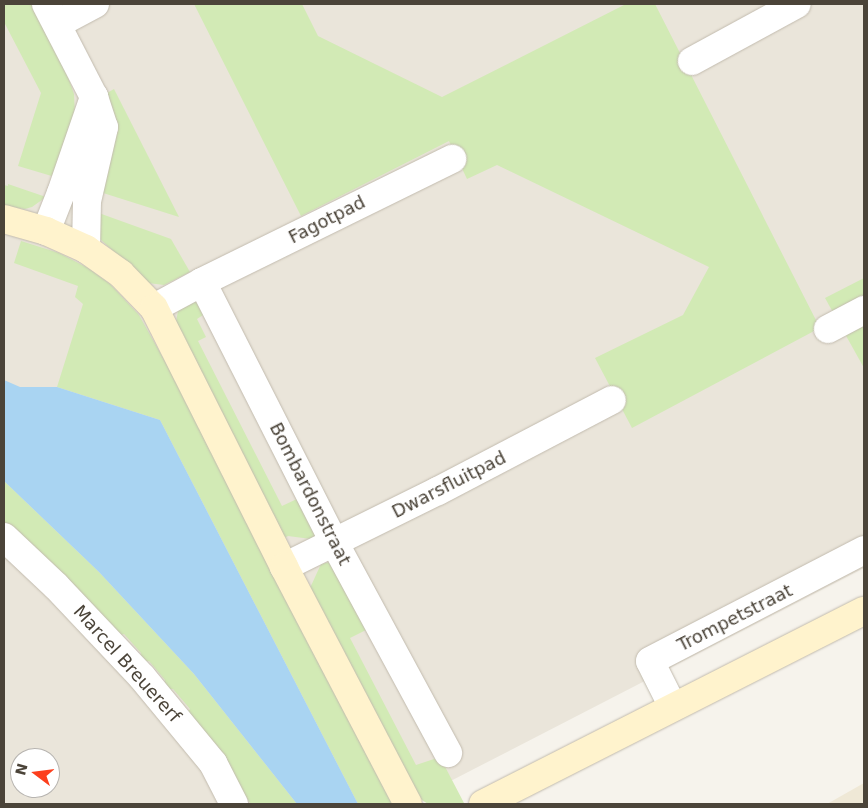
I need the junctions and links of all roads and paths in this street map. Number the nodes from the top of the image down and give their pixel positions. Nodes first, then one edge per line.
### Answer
1 (95, 4) edge
2 (797, 4) edge
3 (51, 14) edge
4 (692, 62) dead end
5 (94, 97) junction
6 (452, 159) dead end
7 (4, 219) edge
8 (46, 231) junction
9 (86, 249) junction
10 (202, 282) junction
11 (154, 308) junction
12 (864, 310) edge
13 (828, 329) dead end
14 (612, 400) dead end
15 (4, 537) edge
16 (334, 542) junction
17 (864, 550) edge
18 (284, 567) junction
19 (864, 611) edge
20 (672, 707) junction
21 (448, 753) dead end
22 (234, 804) edge
23 (408, 804) edge
24 (483, 804) edge

1 - 3 street
2 - 4 street
3 - 5 street
5 - 8 street
5 - 9 street
6 - 10 street, Fagotpad
7 - 8 street
8 - 9 street
9 - 11 street
10 - 11 street
10 - 16 street, Bombardonstraat
11 - 18 street
12 - 13 street
14 - 16 street, Dwarsfluitpad
15 - 22 street, Marcel Breuererf
16 - 18 street, Dwarsfluitpad
16 - 21 street, Bombardonstraat
17 - 20 street, Trompetstraat
18 - 23 street
19 - 20 street
20 - 24 street

